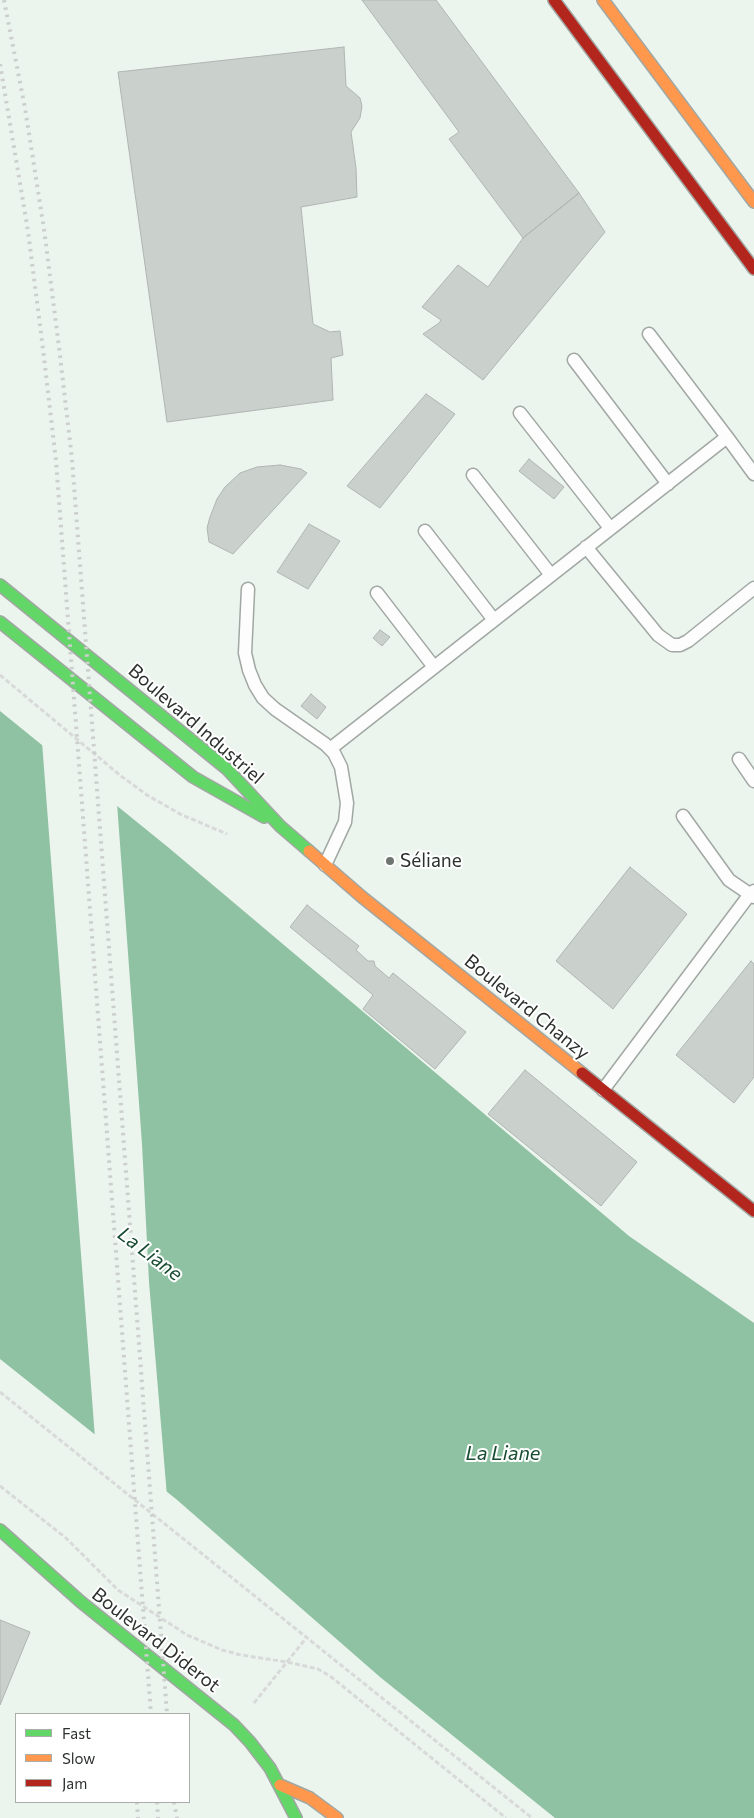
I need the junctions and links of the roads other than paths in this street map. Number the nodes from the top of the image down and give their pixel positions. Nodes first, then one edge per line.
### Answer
1 (554, 0) edge
2 (603, 0) edge
3 (754, 202) edge
4 (754, 269) edge
5 (649, 334) dead end
6 (574, 360) dead end
7 (520, 413) dead end
8 (727, 437) junction
9 (754, 474) edge
10 (473, 475) dead end
11 (668, 484) junction
12 (610, 528) junction
13 (425, 531) dead end
14 (586, 547) junction
15 (551, 575) junction
16 (0, 585) edge
17 (754, 588) edge
18 (248, 590) dead end
19 (377, 593) dead end
20 (494, 620) junction
21 (0, 622) edge
22 (434, 667) junction
23 (330, 749) junction
24 (739, 758) dead end
25 (754, 781) edge
26 (683, 816) dead end
27 (280, 826) junction
28 (325, 865) junction
29 (753, 894) edge
30 (603, 1090) junction
31 (754, 1211) edge
32 (0, 1530) edge
33 (280, 1785) junction
34 (296, 1818) edge
35 (336, 1818) edge

1 - 4 main road
2 - 3 main road
5 - 8 lane
6 - 11 lane
7 - 12 lane
8 - 9 lane
8 - 11 lane
10 - 15 lane
11 - 12 lane
12 - 14 lane
13 - 20 lane
14 - 15 lane
14 - 17 lane
15 - 20 lane
16 - 27 main road, Boulevard Industriel
18 - 23 lane
19 - 22 lane
20 - 22 lane
21 - 27 main road, Boulevard Industriel
22 - 23 lane
23 - 28 lane
24 - 25 lane
26 - 29 lane
27 - 28 main road, Boulevard Chanzy
28 - 30 main road, Boulevard Chanzy
29 - 30 lane
30 - 31 main road, Boulevard Chanzy
32 - 33 main road, Boulevard Diderot
33 - 34 main road, Boulevard Diderot
33 - 35 main road

